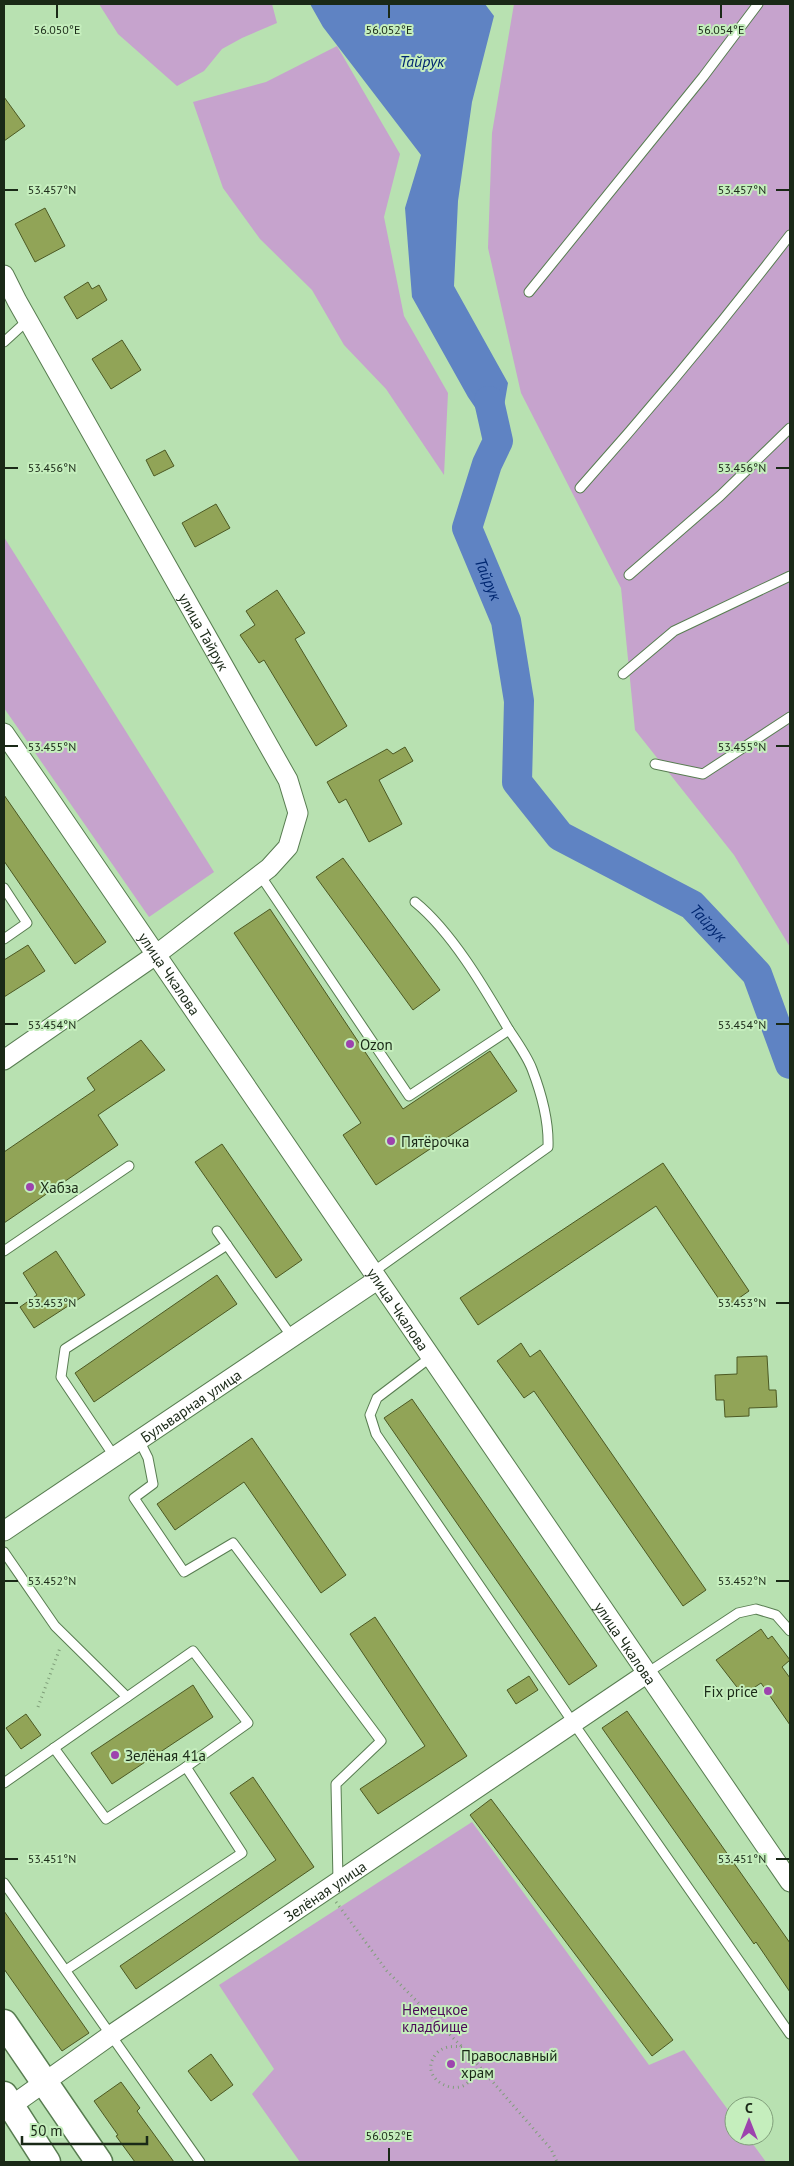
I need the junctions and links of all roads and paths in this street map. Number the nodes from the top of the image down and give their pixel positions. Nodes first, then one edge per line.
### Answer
1 (758, 4) edge
2 (790, 235) edge
3 (4, 275) edge
4 (529, 292) dead end
5 (28, 320) junction
6 (4, 342) edge
7 (790, 428) edge
8 (580, 488) dead end
9 (629, 575) dead end
10 (790, 576) edge
11 (623, 674) dead end
12 (790, 716) edge
13 (4, 733) edge
14 (655, 764) dead end
15 (260, 875) junction
16 (4, 888) edge
17 (415, 902) dead end
18 (4, 939) edge
19 (157, 954) junction
20 (509, 1030) junction
21 (4, 1060) edge
22 (129, 1166) dead end
23 (217, 1231) dead end
24 (227, 1245) junction
25 (4, 1251) edge
26 (375, 1276) junction
27 (292, 1337) junction
28 (432, 1357) junction
29 (139, 1440) junction
30 (114, 1456) junction
31 (4, 1531) edge
32 (4, 1552) edge
33 (790, 1631) edge
34 (64, 1635) junction
35 (647, 1673) junction
36 (127, 1697) junction
37 (38, 1707) dead end
38 (574, 1724) junction
39 (54, 1748) junction
40 (186, 1767) junction
41 (4, 1783) edge
42 (790, 1882) edge
43 (4, 1884) edge
44 (332, 1885) junction
45 (66, 1970) junction
46 (4, 2023) edge
47 (790, 2034) edge
48 (111, 2035) junction
49 (462, 2047) junction
50 (470, 2056) junction
51 (44, 2082) junction
52 (6, 2104) edge
53 (47, 2162) edge
54 (99, 2162) edge
55 (200, 2162) edge
56 (557, 2162) edge

1 - 4 lane
2 - 8 lane
3 - 5 street, улица Тайрук
5 - 6 lane
5 - 15 street, улица Тайрук
7 - 9 lane
10 - 11 lane
12 - 14 lane
13 - 19 street, улица Чкалова
15 - 19 street, улица Тайрук
15 - 20 lane
16 - 18 lane
17 - 20 lane
19 - 21 street, улица Тайрук
19 - 26 street, улица Чкалова
20 - 26 lane
22 - 25 lane
23 - 24 lane
24 - 27 lane
24 - 30 lane
26 - 27 street, Бульварная улица
26 - 28 street, улица Чкалова
27 - 29 street, Бульварная улица
28 - 35 street, улица Чкалова
28 - 38 lane
29 - 30 street, Бульварная улица
29 - 44 lane
30 - 31 street, Бульварная улица
32 - 34 lane
33 - 35 lane
34 - 36 lane
34 - 37 path
35 - 38 street, Зелёная улица
35 - 42 street, улица Чкалова
36 - 39 lane
36 - 40 lane
38 - 44 street, Зелёная улица
38 - 47 lane
39 - 40 lane
39 - 41 lane
40 - 45 lane
43 - 45 lane
44 - 48 street, Зелёная улица
44 - 49 path
45 - 48 lane
46 - 51 street
48 - 51 street, Зелёная улица
48 - 55 lane
49 - 50 path
49 - 50 path
50 - 56 path
51 - 52 street, Зелёная улица
51 - 54 street
52 - 53 street

